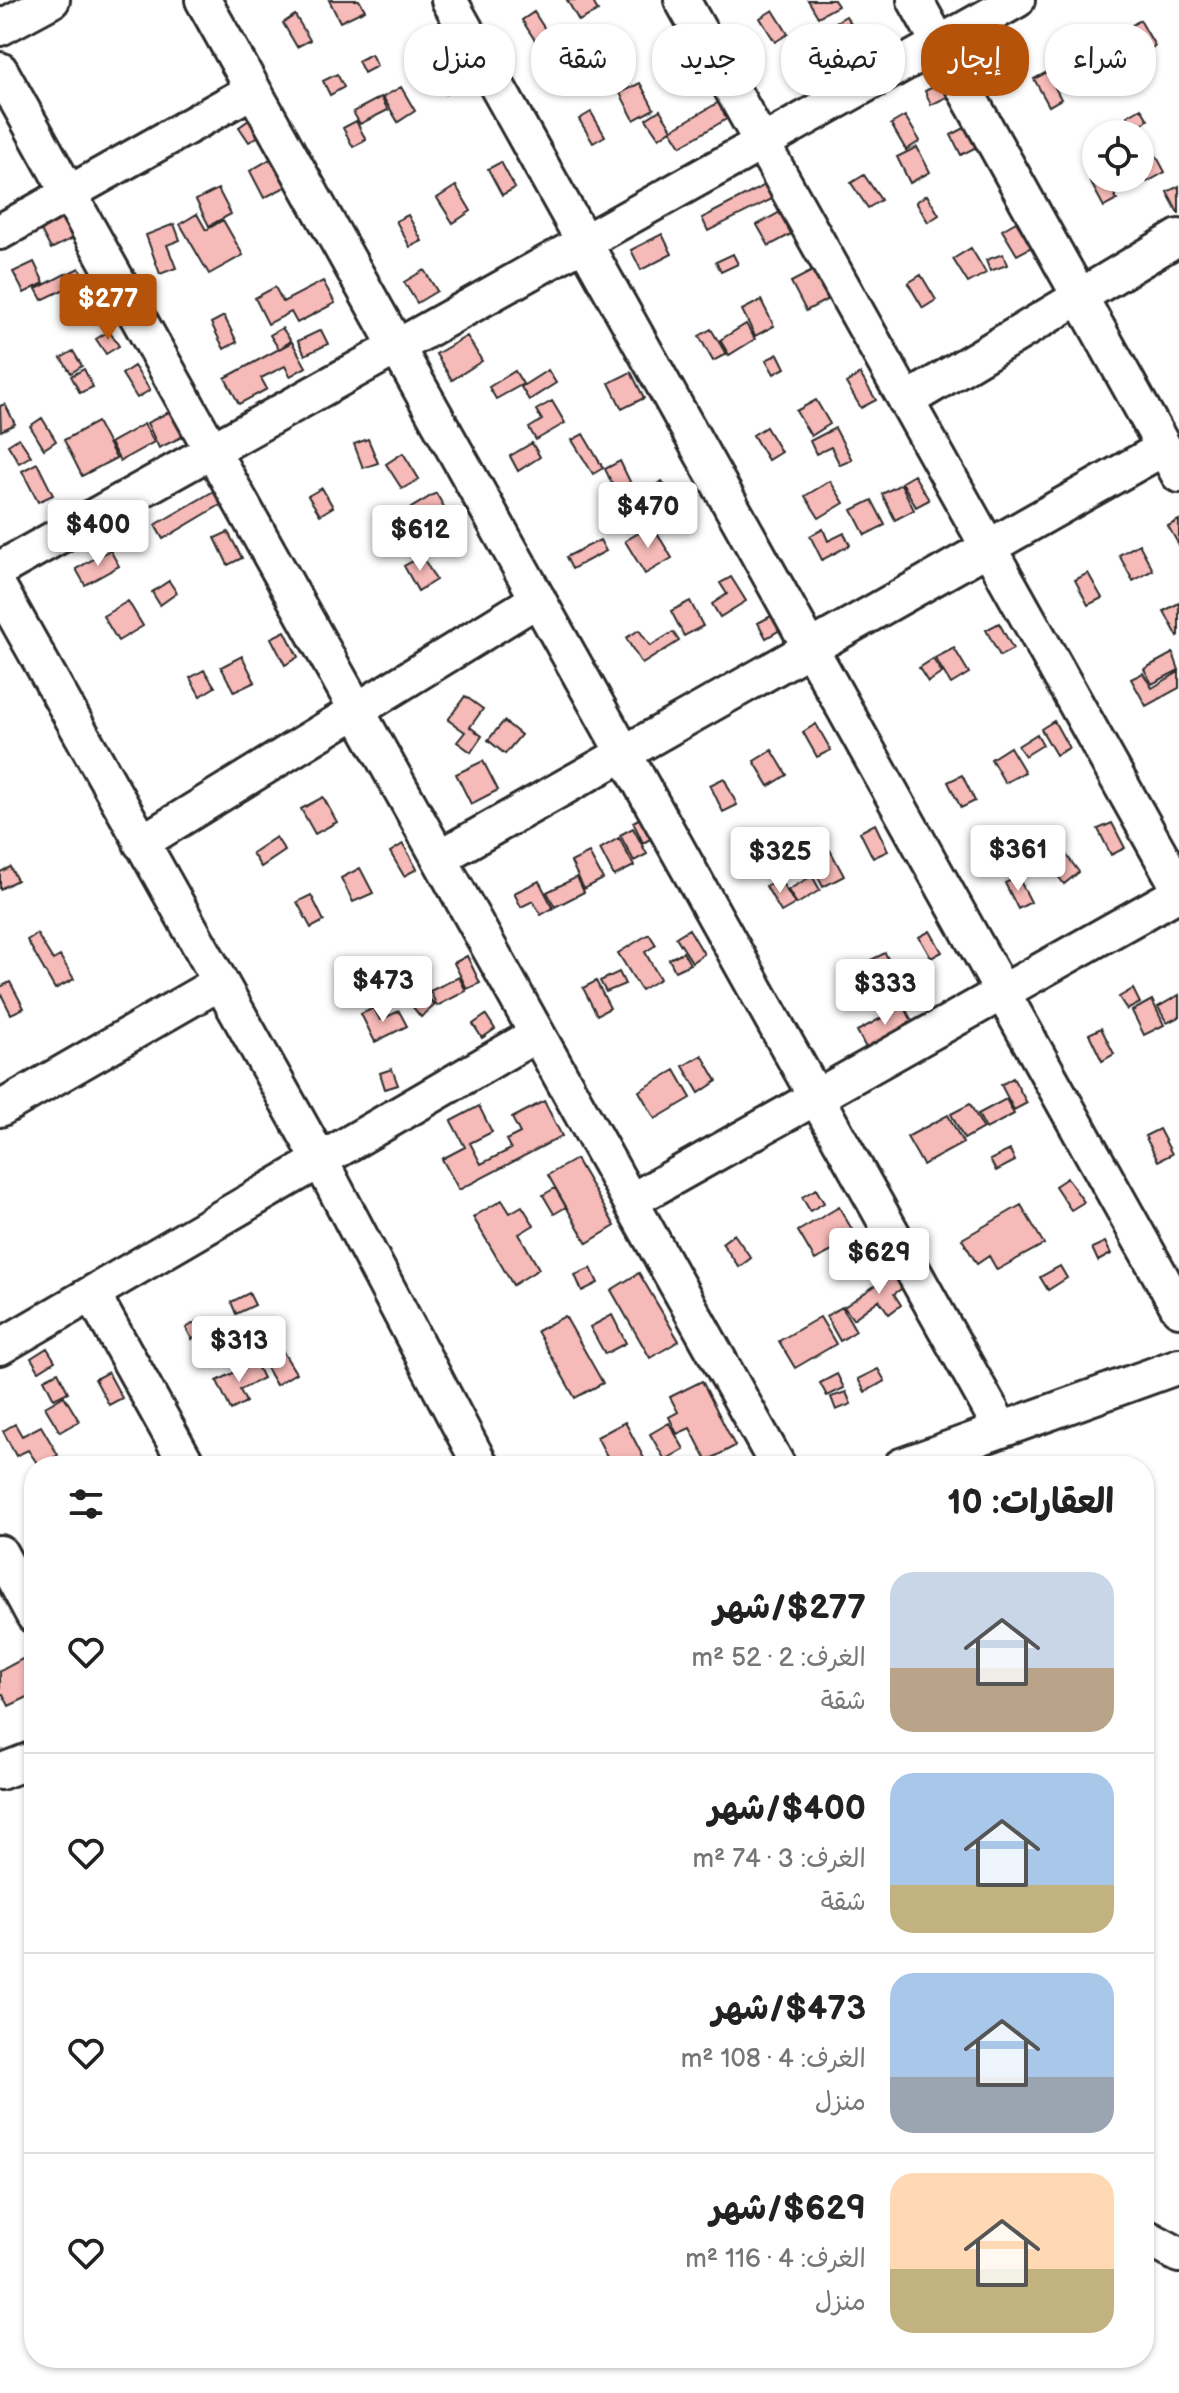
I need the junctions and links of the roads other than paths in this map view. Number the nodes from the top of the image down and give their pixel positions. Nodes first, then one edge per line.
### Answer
1 (52, 0) edge
2 (203, 0) edge
3 (449, 0) edge
4 (682, 0) edge
5 (915, 0) edge
6 (1017, 0) edge
7 (928, 24) edge
8 (972, 24) edge
9 (0, 28) edge
10 (921, 52) edge
11 (0, 70) edge
12 (253, 90) junction
13 (968, 96) edge
14 (763, 144) junction
15 (68, 192) junction
16 (0, 232) edge
17 (1179, 237) edge
18 (585, 243) junction
19 (1080, 298) junction
20 (397, 347) junction
21 (906, 401) junction
22 (212, 449) junction
23 (1172, 462) edge
24 (989, 548) junction
25 (0, 569) edge
26 (0, 589) edge
27 (538, 599) junction
28 (811, 648) junction
29 (356, 709) junction
30 (624, 754) junction
31 (141, 843) junction
32 (439, 858) junction
33 (1179, 891) edge
34 (219, 983) junction
35 (1003, 992) junction
36 (537, 1034) junction
37 (816, 1097) junction
38 (0, 1109) edge
39 (320, 1160) junction
40 (631, 1201) junction
41 (93, 1295) junction
42 (1179, 1309) edge
43 (0, 1347) edge
44 (1179, 1366) edge
45 (1002, 1430) junction
46 (182, 1456) edge
47 (476, 1456) edge
48 (772, 1456) edge
49 (929, 1456) edge
50 (0, 1553) edge
51 (24, 1597) edge
52 (24, 1763) edge
53 (0, 1772) edge
54 (1154, 2241) edge
55 (1179, 2255) edge

1 - 9 street
2 - 12 street
3 - 18 street
4 - 14 street
5 - 7 street
6 - 8 street
10 - 14 street
11 - 15 street
12 - 15 street
12 - 20 street
13 - 19 street
14 - 18 street
14 - 21 street
15 - 16 street
15 - 22 street
17 - 19 street
18 - 20 street
18 - 28 street
19 - 21 street
19 - 23 street
20 - 22 street
20 - 27 street
21 - 24 street
22 - 25 street
22 - 29 street
23 - 24 street
24 - 28 street
24 - 33 street
26 - 31 street
27 - 29 street
27 - 30 street
28 - 30 street
28 - 35 street
29 - 31 street
29 - 32 street
30 - 32 street
30 - 37 street
31 - 34 street
32 - 36 street
33 - 35 street
34 - 38 street
34 - 39 street
35 - 37 street
35 - 42 street
36 - 39 street
36 - 40 street
37 - 40 street
37 - 45 street
39 - 41 street
39 - 47 street
40 - 48 street
41 - 43 street
41 - 46 street
44 - 45 street
45 - 49 street
50 - 51 street
52 - 53 street
54 - 55 street

